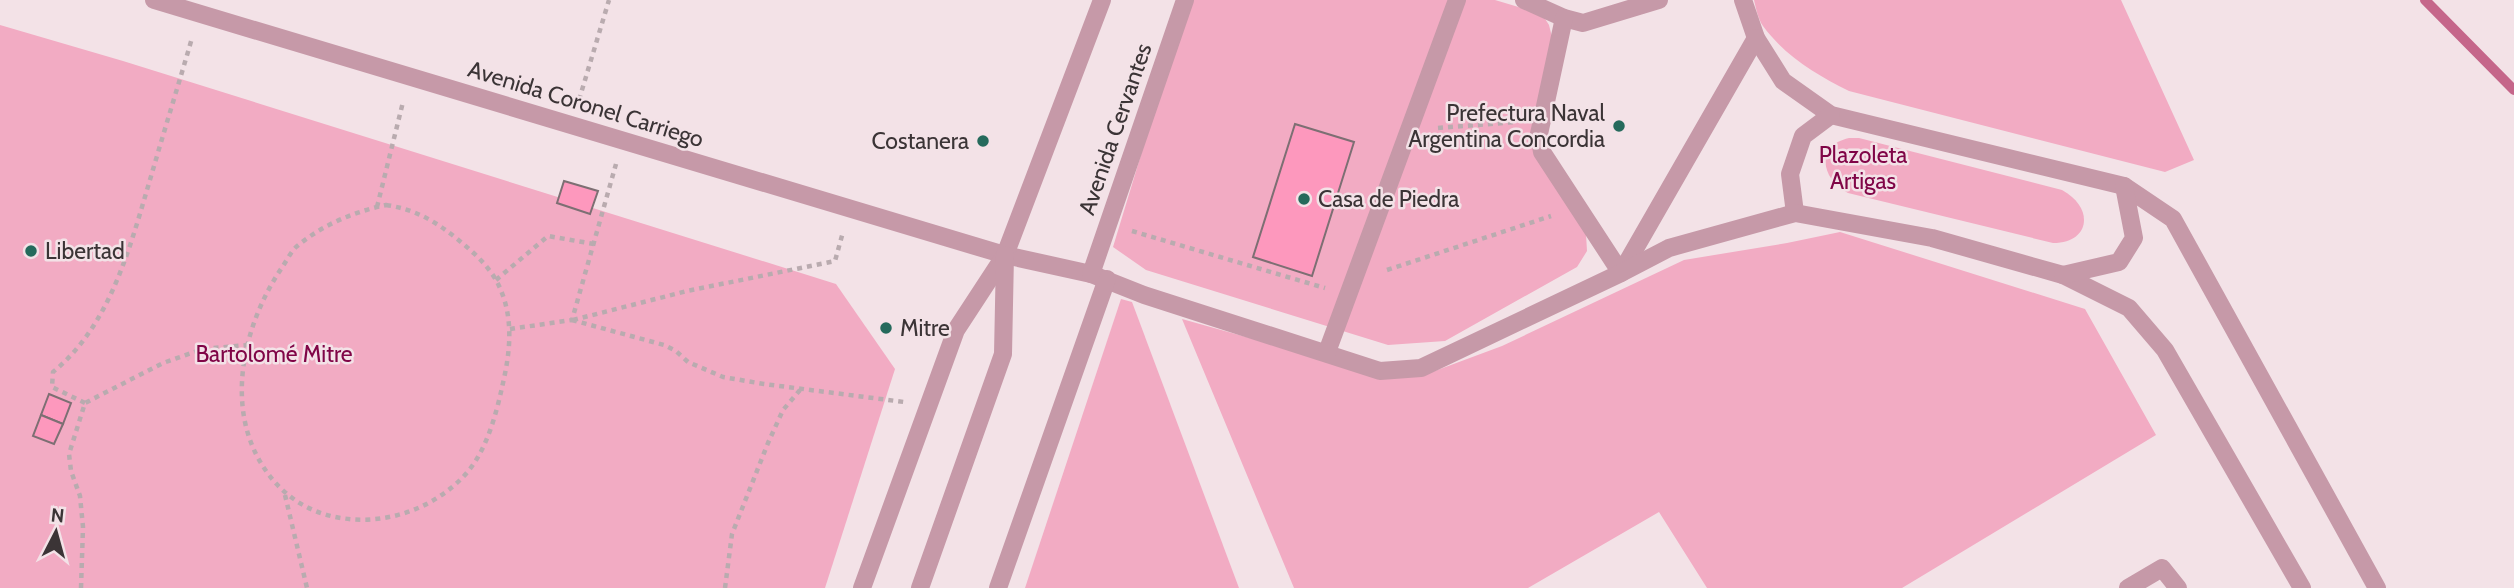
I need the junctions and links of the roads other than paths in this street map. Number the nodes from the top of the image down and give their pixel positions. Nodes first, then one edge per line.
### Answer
1 (154, 0) edge
2 (1102, 0) edge
3 (1185, 0) edge
4 (1457, 0) edge
5 (1524, 0) edge
6 (1659, 0) edge
7 (1743, 0) edge
8 (1564, 18) junction
9 (1756, 38) junction
10 (1831, 115) junction
11 (2124, 186) junction
12 (1795, 213) junction
13 (1005, 255) junction
14 (1621, 273) junction
15 (2063, 275) junction
16 (1099, 277) junction
17 (1327, 352) junction
18 (862, 588) edge
19 (920, 588) edge
20 (998, 588) edge
21 (2129, 588) edge
22 (2178, 588) edge
23 (2302, 588) edge
24 (2377, 588) edge

1 - 13 street, Avenida Coronel Carriego
2 - 13 street
3 - 16 street, Avenida Cervantes
4 - 17 street
5 - 8 street
6 - 8 street
7 - 9 street
8 - 14 street
9 - 10 street
9 - 14 street
10 - 11 street
10 - 12 street
11 - 15 street
11 - 24 street
12 - 14 street, Avenida Coronel Carriego
12 - 15 street
13 - 16 street, Avenida Coronel Carriego
13 - 18 street
13 - 19 street
14 - 17 street, Avenida Coronel Carriego
15 - 23 street
16 - 17 street, Avenida Coronel Carriego
16 - 20 street, Avenida Cervantes
21 - 22 street

